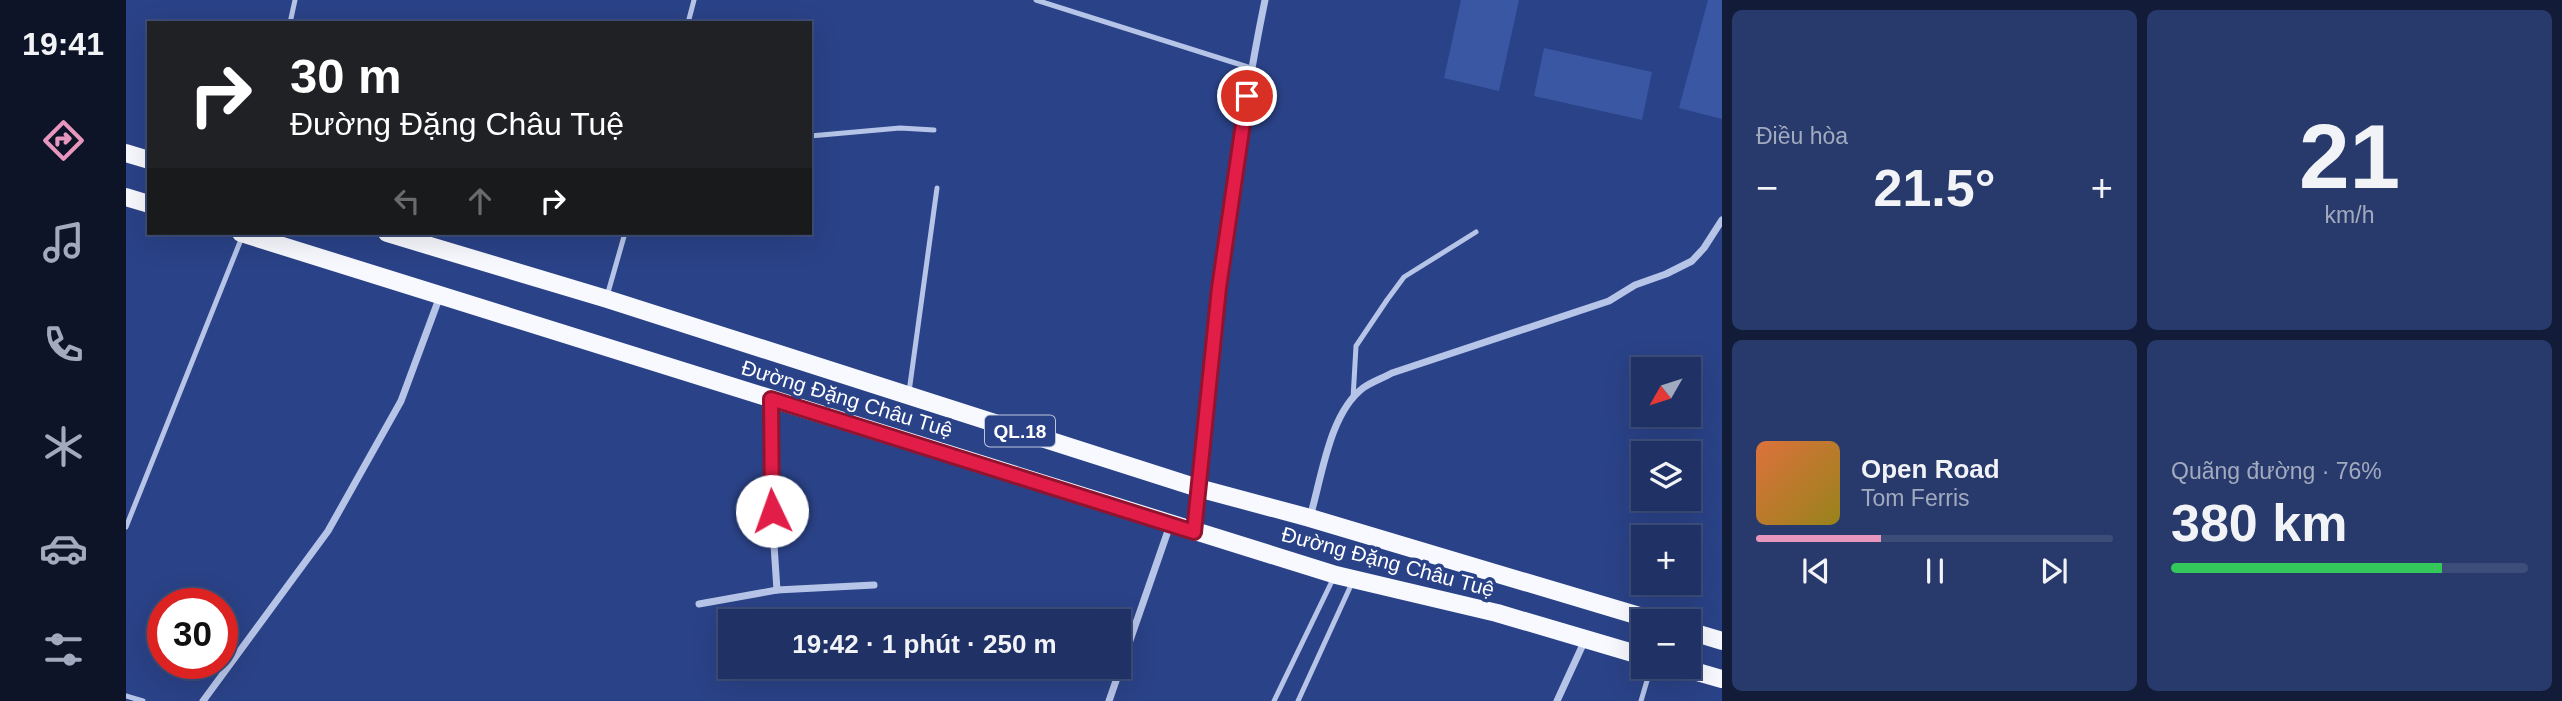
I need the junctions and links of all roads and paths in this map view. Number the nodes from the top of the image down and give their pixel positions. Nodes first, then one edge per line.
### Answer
1 (295, 0) edge
2 (694, 0) edge
3 (1036, 0) edge
4 (1265, 0) edge
5 (290, 21) edge
6 (689, 21) edge
7 (1251, 68) junction
8 (934, 130) dead end
9 (812, 136) edge
10 (126, 153) edge
11 (147, 159) edge
12 (937, 188) dead end
13 (126, 197) edge
14 (147, 203) edge
15 (1721, 224) edge
16 (1476, 232) dead end
17 (241, 235) edge
18 (248, 235) edge
19 (401, 235) edge
20 (624, 235) edge
21 (440, 295) junction
22 (607, 299) junction
23 (908, 395) junction
24 (771, 399) junction
25 (1353, 400) junction
26 (1198, 488) junction
27 (1310, 518) junction
28 (1170, 525) junction
29 (126, 527) edge
30 (1194, 532) junction
31 (1336, 575) junction
32 (1354, 579) junction
33 (874, 585) dead end
34 (778, 590) junction
35 (699, 604) dead end
36 (1631, 614) edge
37 (1701, 635) edge
38 (1585, 639) junction
39 (1722, 641) edge
40 (1631, 652) edge
41 (1701, 673) edge
42 (1647, 679) edge
43 (1722, 679) edge
44 (126, 696) edge
45 (143, 701) edge
46 (204, 701) edge
47 (1109, 701) edge
48 (1274, 701) edge
49 (1298, 701) edge
50 (1558, 701) edge
51 (1641, 701) edge

1 - 5 lane
2 - 6 lane
3 - 7 lane
4 - 7 street
7 - 26 street
8 - 9 lane
10 - 11 main road
12 - 23 lane
13 - 14 main road
15 - 25 street
16 - 25 lane
17 - 29 lane
18 - 21 main road, Đường Đặng Châu Tuệ / QL.18
19 - 22 main road, Đường Đặng Châu Tuệ / QL.18
20 - 22 lane
21 - 24 main road, Đường Đặng Châu Tuệ / QL.18
21 - 46 street
22 - 23 main road, Đường Đặng Châu Tuệ / QL.18
23 - 26 main road, Đường Đặng Châu Tuệ / QL.18
24 - 28 main road, Đường Đặng Châu Tuệ / QL.18
24 - 34 street
25 - 27 street
26 - 27 main road, Đường Đặng Châu Tuệ / QL.18
26 - 30 street
27 - 36 main road, Đường Đặng Châu Tuệ / QL.18
28 - 30 main road, Đường Đặng Châu Tuệ / QL.18
28 - 47 street
30 - 31 main road, Đường Đặng Châu Tuệ / QL.18
31 - 32 main road, Đường Đặng Châu Tuệ / QL.18
31 - 48 lane
32 - 38 main road, Đường Đặng Châu Tuệ / QL.18
32 - 49 lane
33 - 34 street
34 - 35 street
37 - 39 main road
38 - 40 main road, Đường Đặng Châu Tuệ / QL.18
38 - 50 street
41 - 43 main road
42 - 51 lane
44 - 45 lane

